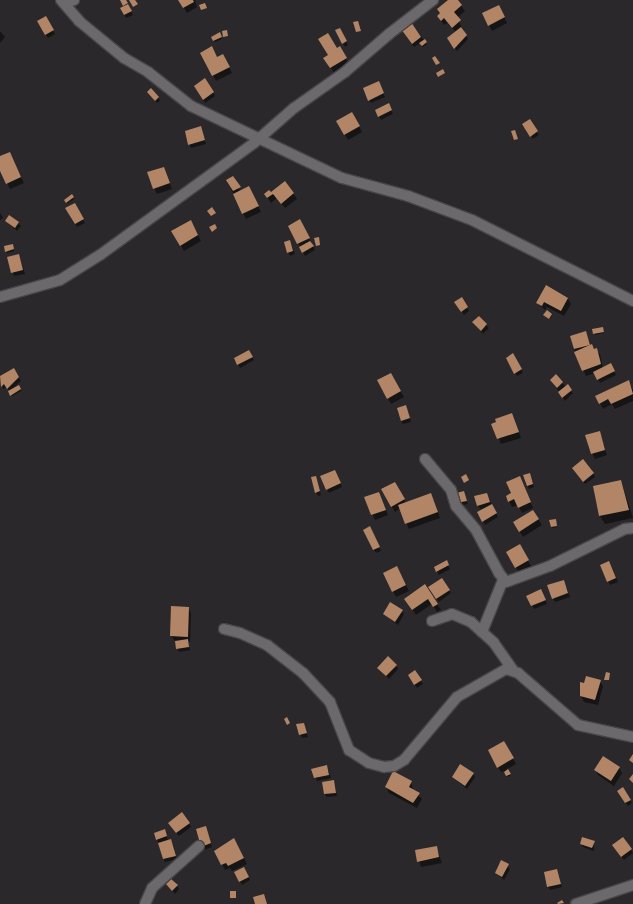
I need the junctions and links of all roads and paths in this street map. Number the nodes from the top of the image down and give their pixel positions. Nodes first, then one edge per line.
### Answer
1 (433, 0) edge
2 (67, 1) edge
3 (260, 138) junction
4 (0, 297) edge
5 (633, 301) edge
6 (425, 458) dead end
7 (633, 528) edge
8 (503, 580) junction
9 (432, 622) dead end
10 (224, 629) dead end
11 (482, 632) junction
12 (512, 669) junction
13 (633, 737) edge
14 (199, 846) dead end
15 (633, 885) edge
16 (145, 904) edge
17 (576, 904) edge

1 - 3 street
2 - 3 street
3 - 4 street
3 - 5 street
6 - 8 street
7 - 8 street
8 - 11 street
9 - 11 street
10 - 12 street
11 - 12 street
12 - 13 street
14 - 16 street
15 - 17 street

